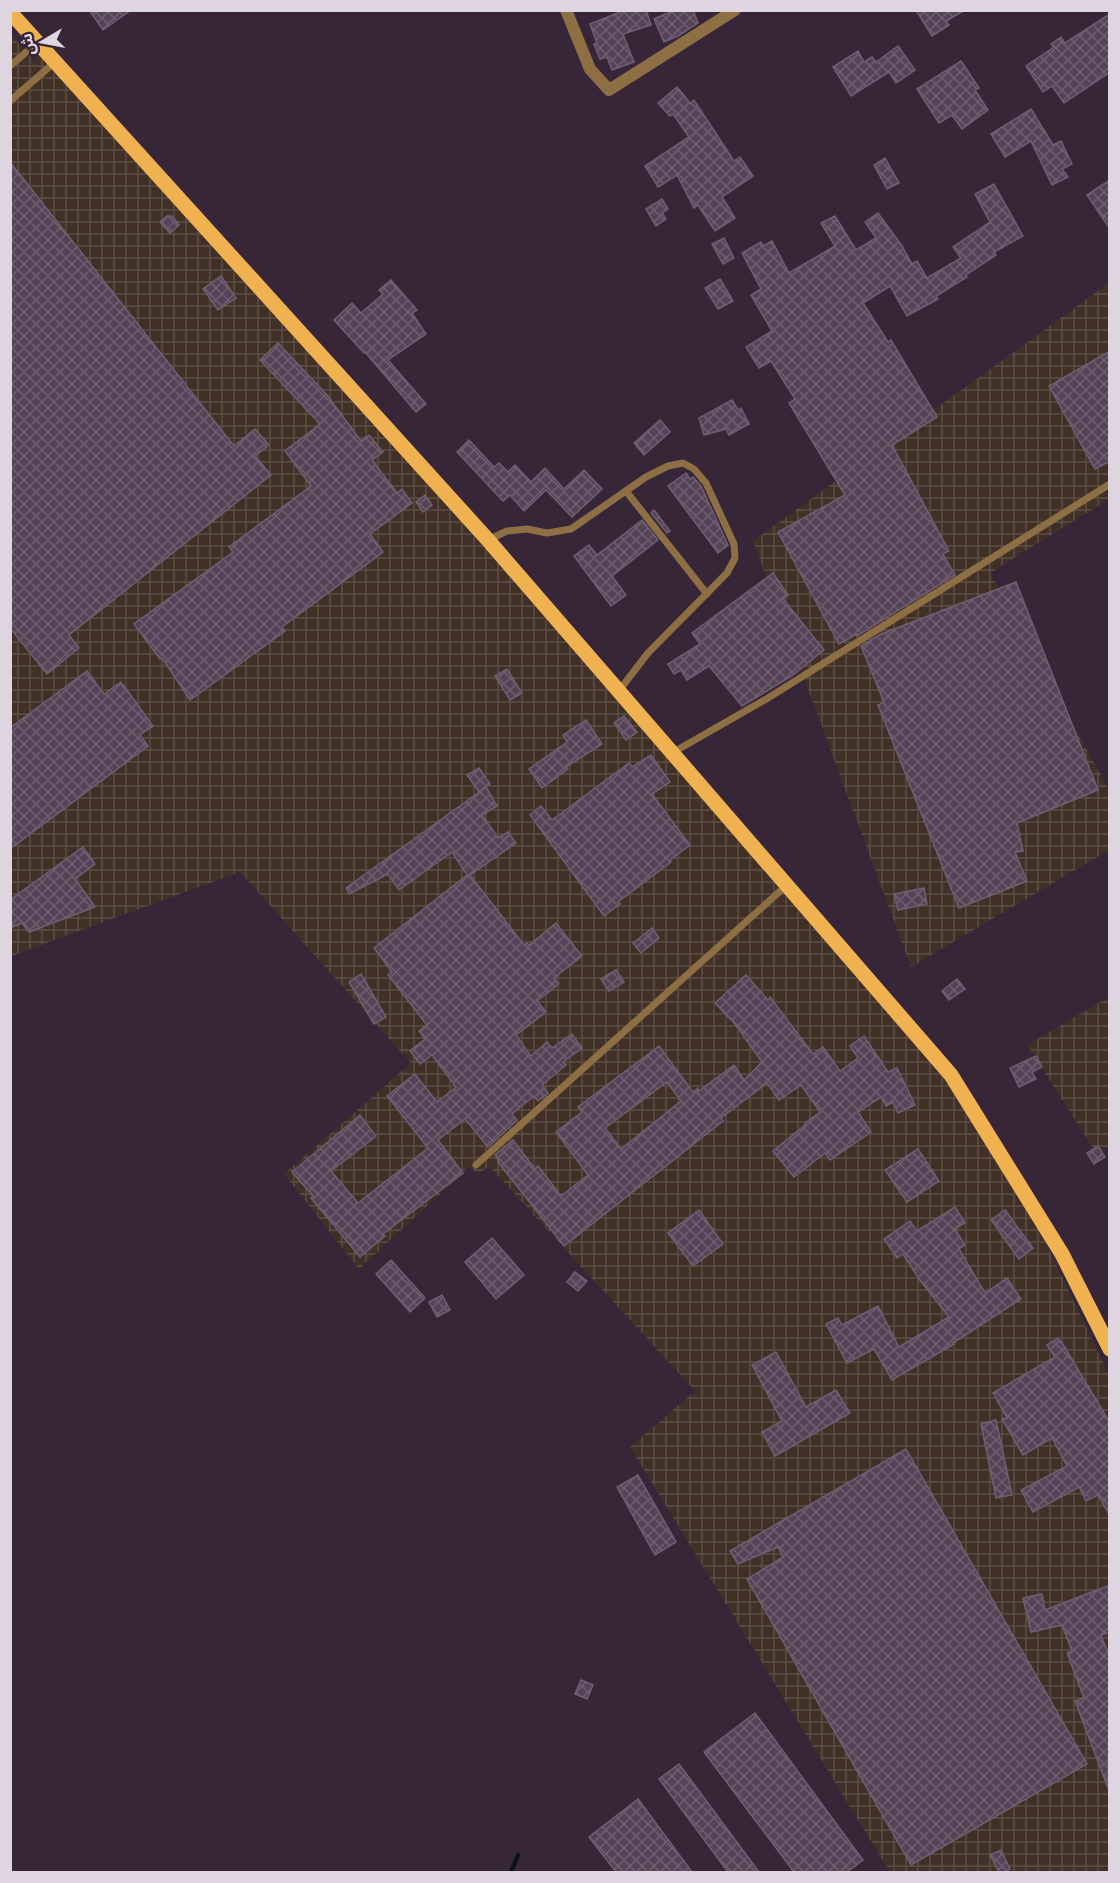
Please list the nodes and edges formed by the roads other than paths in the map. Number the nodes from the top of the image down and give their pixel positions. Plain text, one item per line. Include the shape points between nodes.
1 (566, 10) edge
2 (735, 10) edge
3 (10, 12) edge
4 (38, 42) junction
5 (55, 62) junction
6 (10, 66) edge
7 (10, 101) edge
8 (1110, 484) edge
9 (626, 491) junction
10 (488, 540) junction
11 (707, 594) junction
12 (618, 692) junction
13 (671, 753) junction
14 (788, 884) junction
15 (476, 1165) dead end
16 (1110, 1348) edge

1 - 2 street via 590,69 609,90
3 - 4 main road
4 - 5 main road
4 - 6 lane
5 - 7 lane
5 - 10 main road
8 - 13 lane via 768,698
9 - 10 lane via 571,529 547,533 507,531
9 - 11 lane
9 - 11 lane via 661,469 682,463 694,469 706,483 734,544 735,558
10 - 12 main road
11 - 12 lane via 648,653
12 - 13 main road
13 - 14 main road
14 - 15 lane
14 - 16 main road via 951,1075 1062,1254

